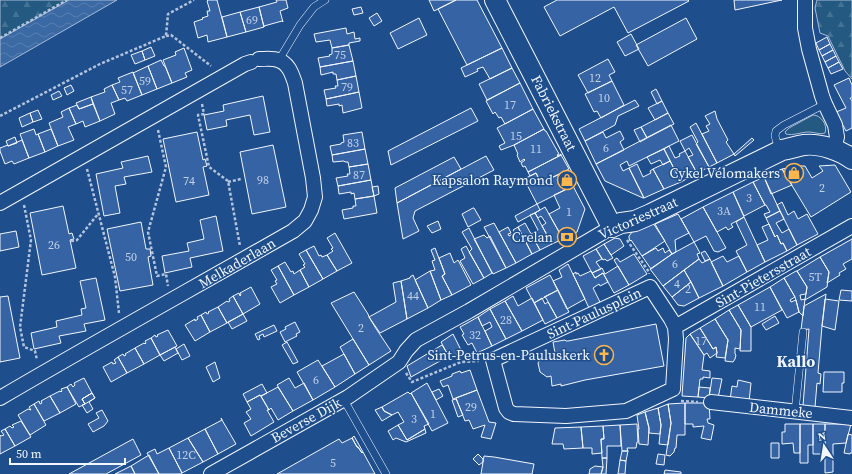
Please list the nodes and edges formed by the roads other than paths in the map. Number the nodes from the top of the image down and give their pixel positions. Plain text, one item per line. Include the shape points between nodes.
1 (325, 0) edge
2 (495, 0) edge
3 (805, 0) edge
4 (279, 60) junction
5 (825, 104) junction
6 (834, 149) junction
7 (780, 152) junction
8 (852, 159) edge
9 (0, 203) edge
10 (616, 225) junction
11 (852, 226) edge
12 (675, 327) junction
13 (802, 332) dead end
14 (399, 362) joint
15 (0, 398) edge
16 (344, 400) junction
17 (711, 402) road end
18 (795, 412) junction
19 (852, 418) edge
20 (211, 474) edge
21 (386, 474) edge

1 - 4 lane via 314,7 300,25
2 - 10 main road, Fabriekstraat
3 - 5 street via 805,28 809,49
4 - 9 street via 255,60
4 - 15 street, Melkaderlaan via 292,72 313,178 315,197 305,221 293,231
5 - 6 street via 835,125 837,137
5 - 7 lane via 776,131
6 - 7 main road, Victoriestraat via 804,145
6 - 8 main road, Victoriestraat
7 - 10 main road, Victoriestraat via 651,214
10 - 14 street, Victoriestraat via 416,340
11 - 12 street, Sint-Pietersstraat
12 - 12 street, Sint-Paulusplein via 673,390 626,411 566,416 514,414 506,408 493,360 650,287
13 - 18 lane
14 - 16 street, Beverse Dijk
16 - 20 street, Beverse Dijk
16 - 21 lane
17 - 18 street, Dammeke
18 - 19 street, Dammeke

